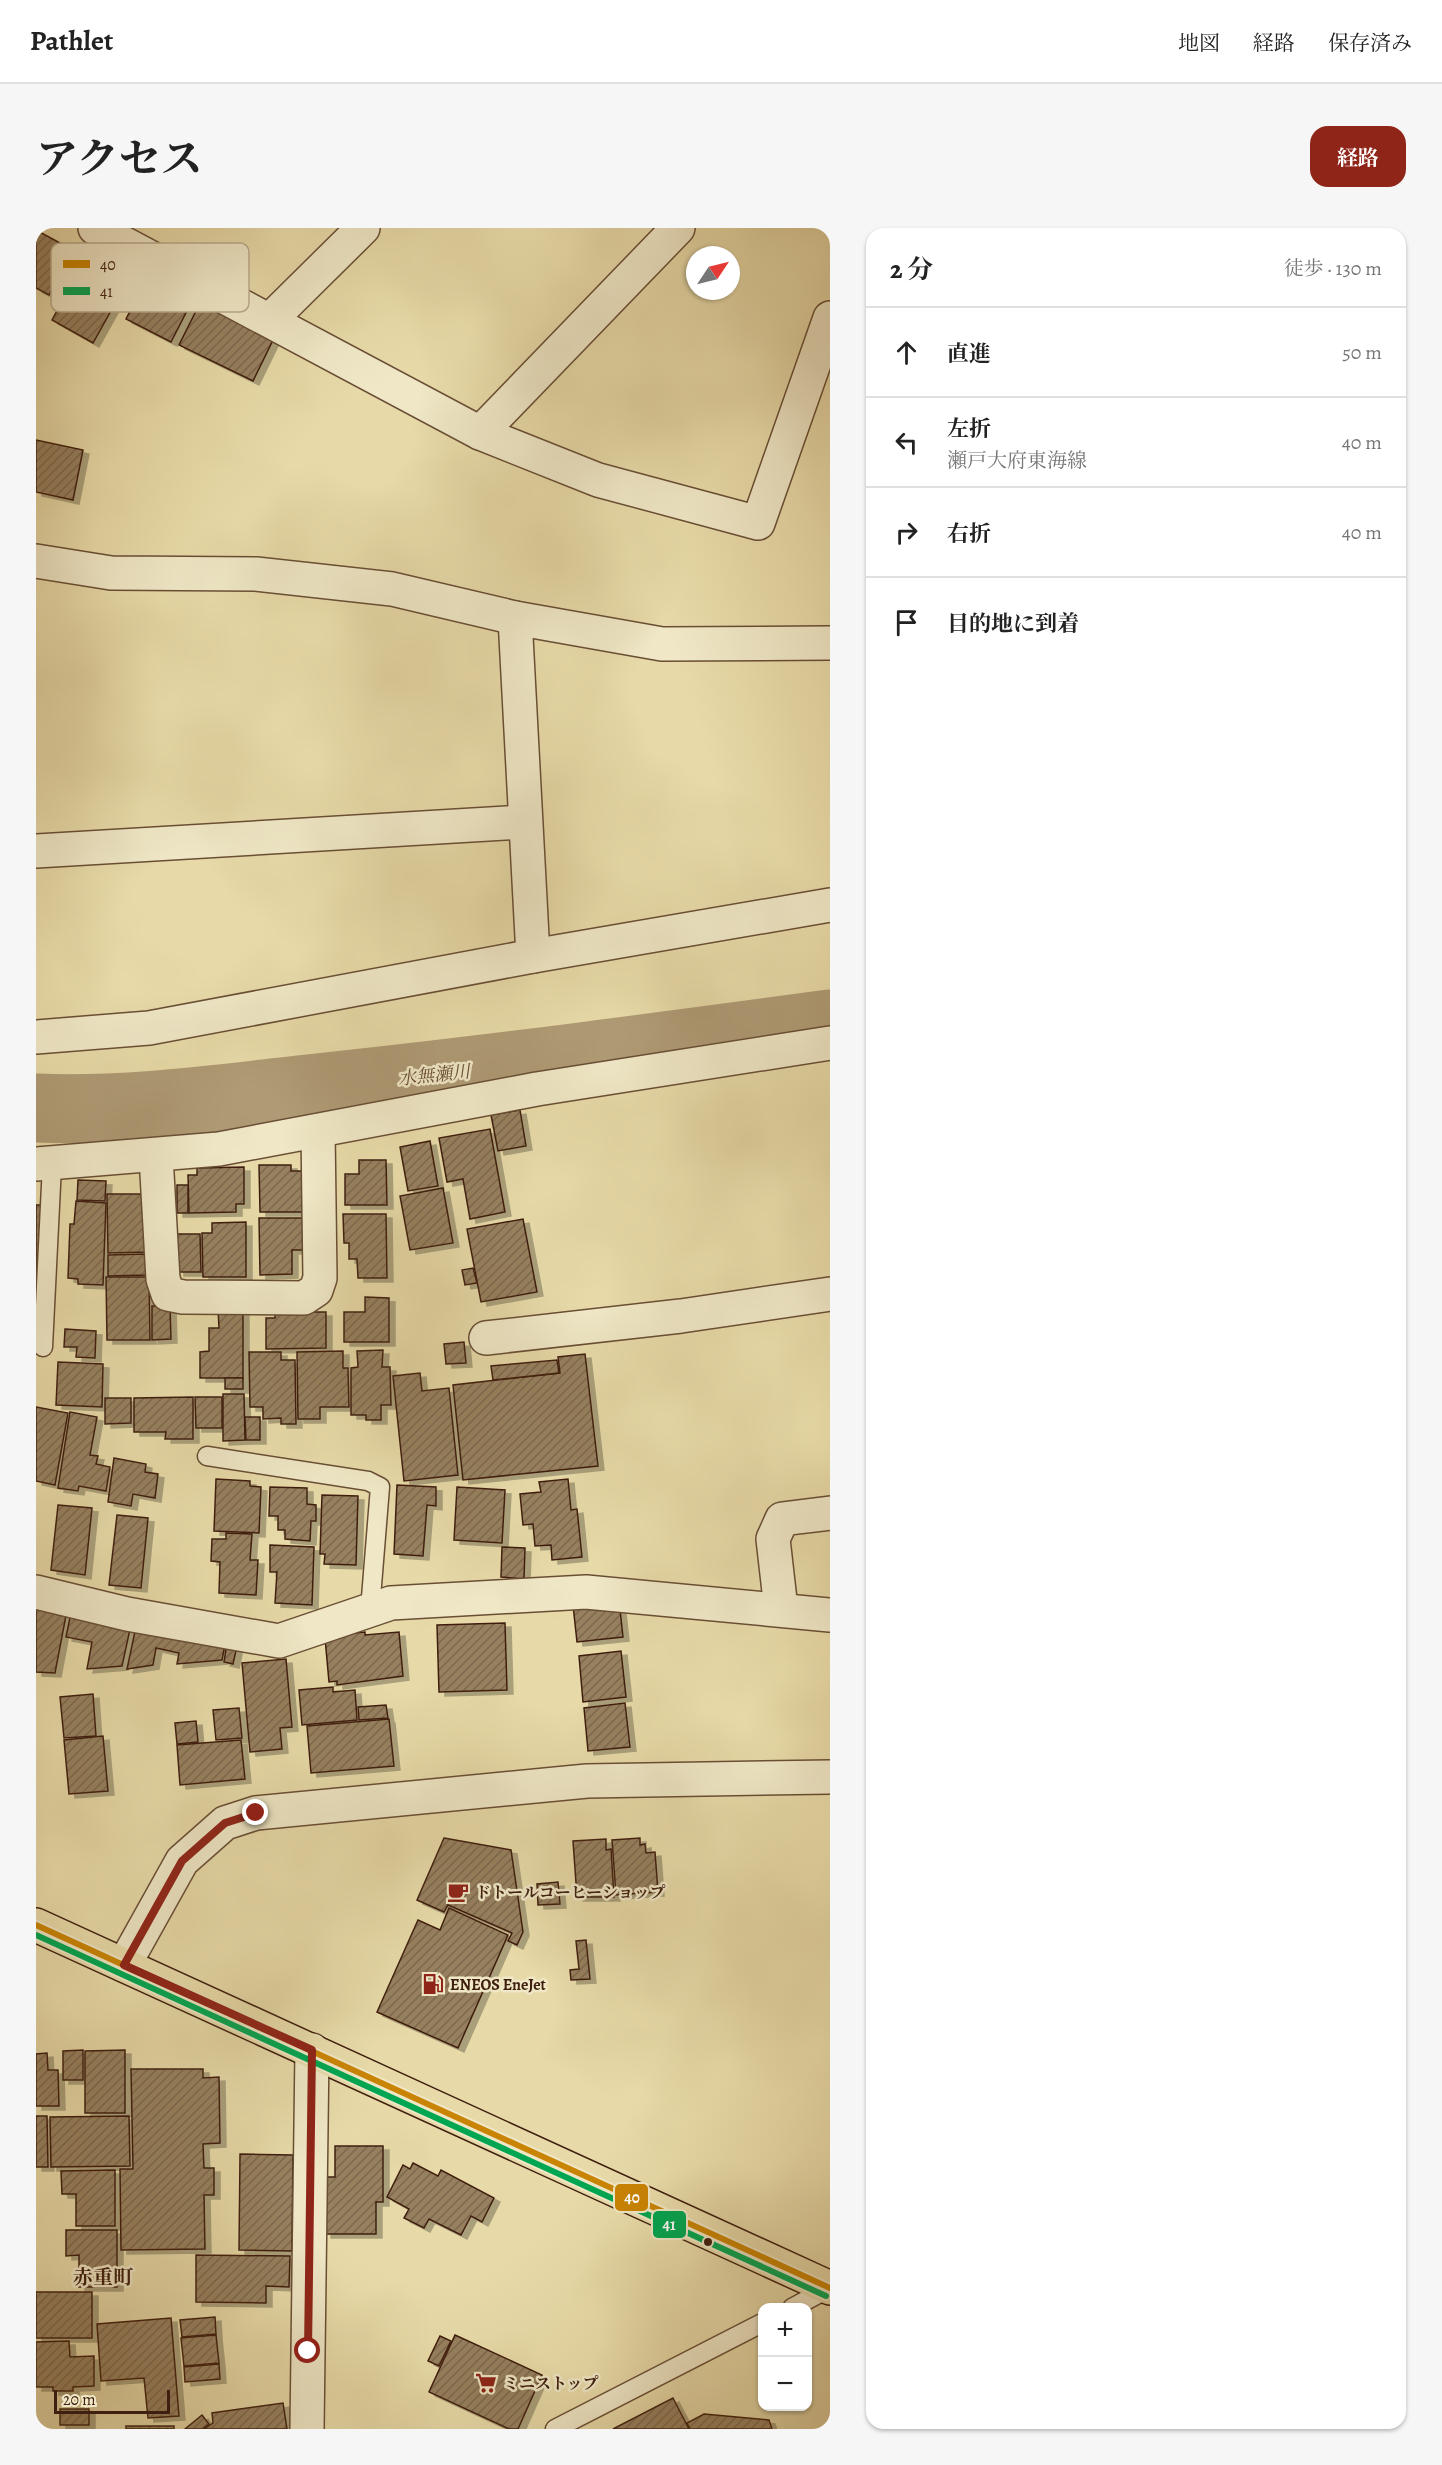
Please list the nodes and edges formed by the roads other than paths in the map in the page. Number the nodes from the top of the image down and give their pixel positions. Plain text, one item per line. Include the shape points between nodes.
1 (95, 228) edge
2 (363, 228) edge
3 (678, 228) edge
4 (124, 243) edge
5 (249, 309) edge
6 (830, 318) edge
7 (270, 320) junction
8 (480, 433) junction
9 (36, 561) edge
10 (514, 618) junction
11 (830, 643) edge
12 (524, 822) junction
13 (36, 851) edge
14 (830, 905) edge
15 (532, 956) junction
16 (36, 1037) edge
17 (830, 1043) edge
18 (318, 1131) junction
19 (156, 1156) junction
20 (44, 1165) edge
21 (830, 1294) edge
22 (486, 1338) dead end
23 (43, 1347) dead end
24 (207, 1456) dead end
25 (830, 1513) edge
26 (36, 1592) edge
27 (781, 1609) junction
28 (370, 1610) junction
29 (830, 1615) edge
30 (830, 1777) edge
31 (36, 1925) edge
32 (124, 1965) junction
33 (312, 2050) junction
34 (830, 2288) edge
35 (800, 2303) edge
36 (758, 2325) edge
37 (307, 2429) edge
38 (555, 2429) edge

1 - 4 street
2 - 7 street
3 - 8 street
5 - 7 street
6 - 8 street via 758,523 598,480
7 - 8 street
9 - 10 street via 111,573 256,574 392,589
10 - 11 street via 662,644
10 - 12 street
12 - 13 street
12 - 15 street
14 - 15 street
15 - 16 street via 149,1028
17 - 18 street via 537,1089
18 - 19 street
18 - 19 street via 320,1278 316,1290 304,1298 168,1294 163,1279
19 - 20 street
20 - 23 lane
21 - 22 street
24 - 28 lane via 368,1481 380,1487
25 - 27 street via 782,1519 776,1530 773,1539
26 - 28 street via 127,1614 279,1641
27 - 28 street via 586,1592 391,1603
27 - 29 street
30 - 32 street via 587,1780 256,1813 225,1823 182,1861
31 - 32 main road
32 - 33 main road
33 - 34 main road
33 - 37 street
34 - 35 lane
36 - 38 lane

